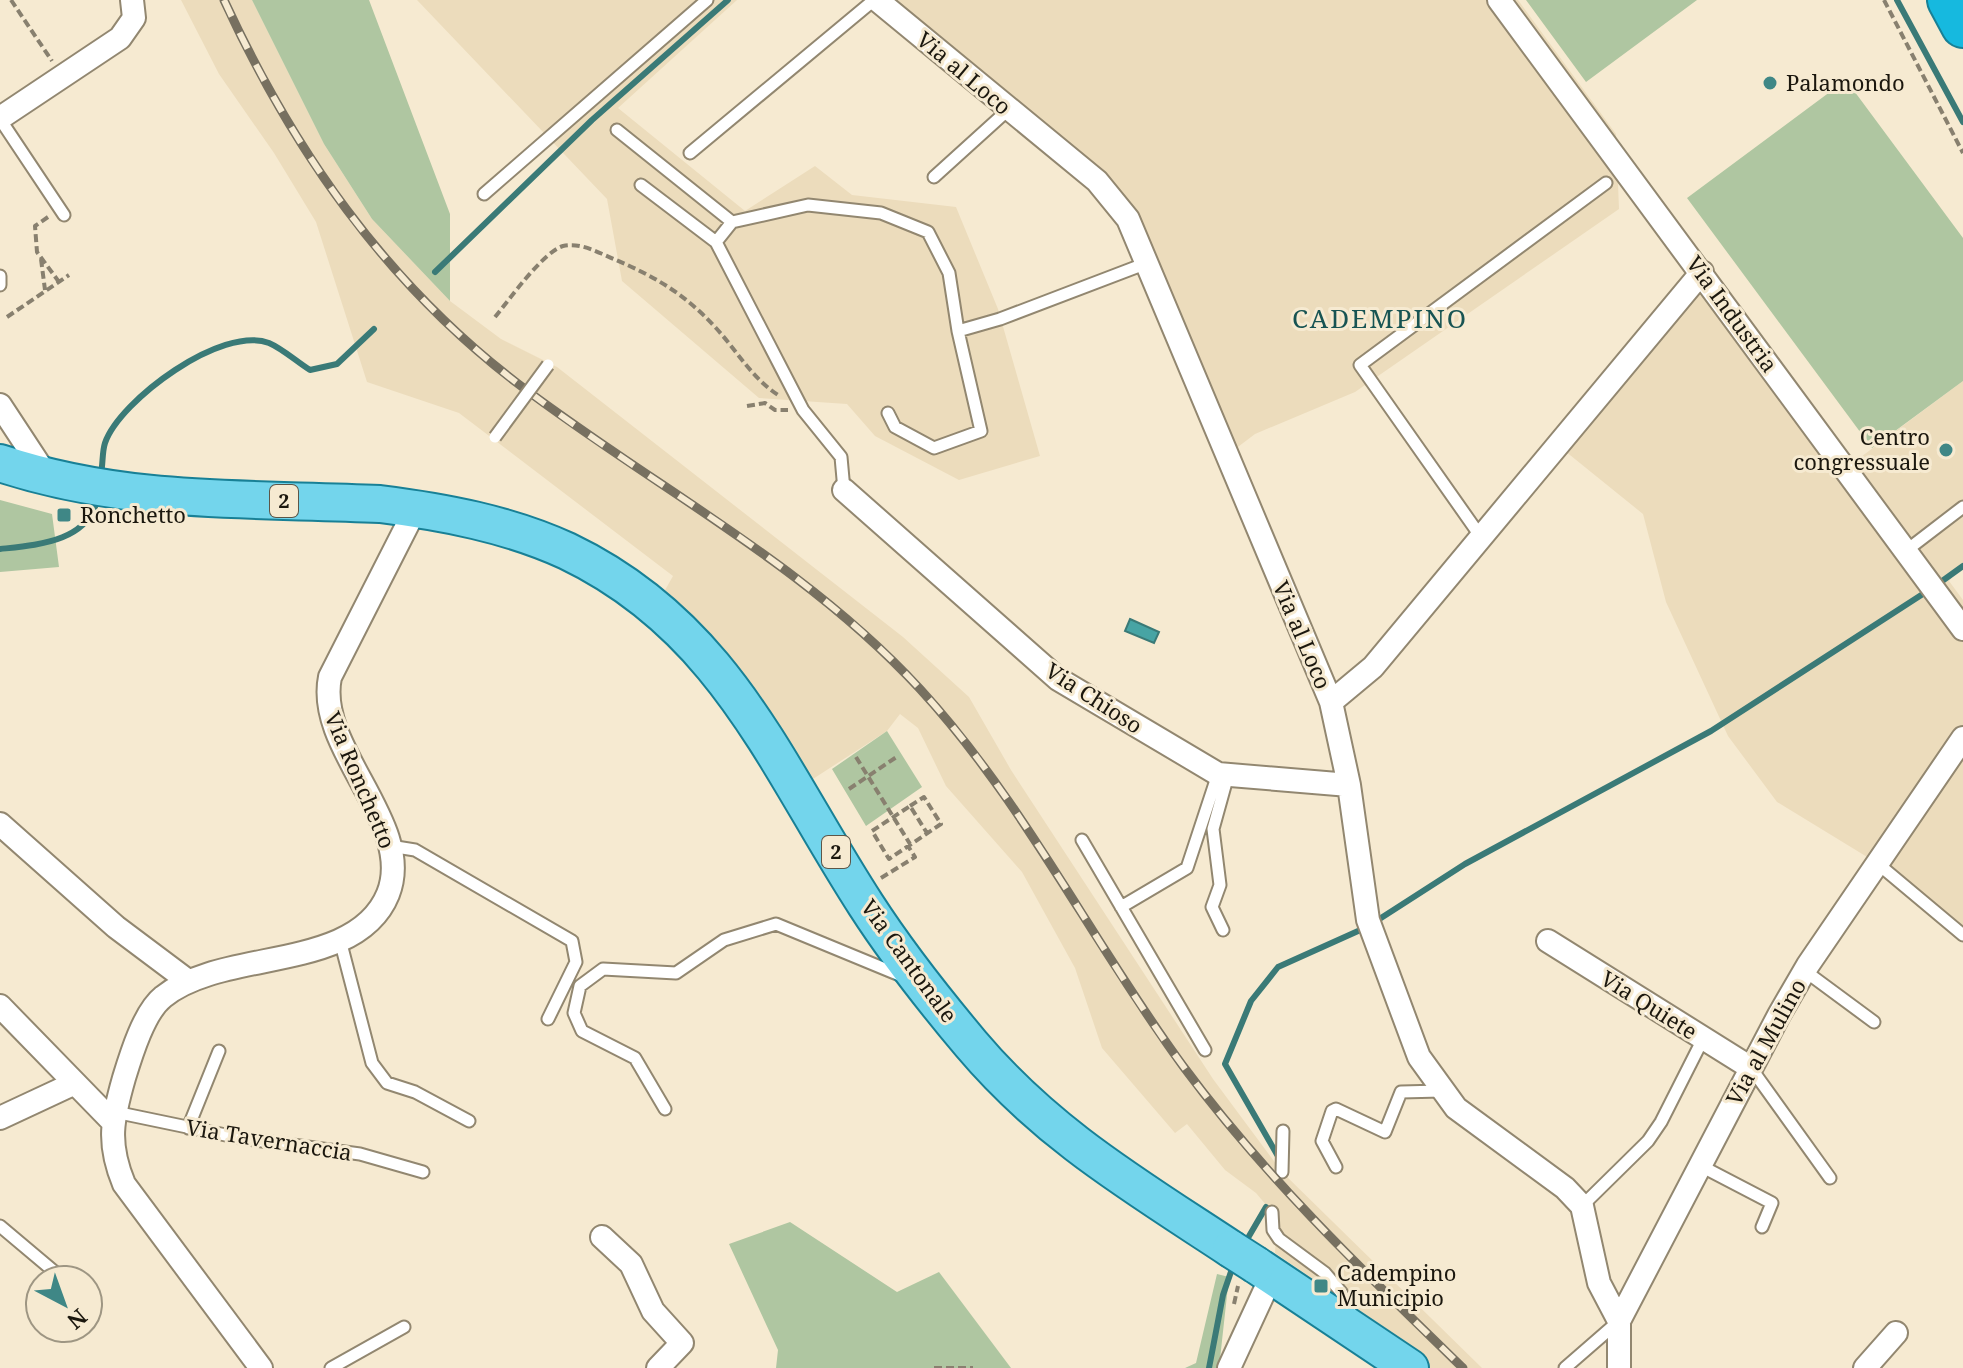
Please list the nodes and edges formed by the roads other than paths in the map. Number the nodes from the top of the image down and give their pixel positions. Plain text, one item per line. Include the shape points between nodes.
1 (132, 0) edge
2 (707, 0) edge
3 (876, 0) edge
4 (1499, 0) edge
5 (1949, 0) edge
6 (1958, 0) edge
7 (1963, 13) edge
8 (1963, 26) edge
9 (1008, 110) junction
10 (0, 119) edge
11 (617, 130) dead end
12 (690, 153) dead end
13 (934, 177) dead end
14 (1606, 183) dead end
15 (641, 185) dead end
16 (484, 194) dead end
17 (62, 212) road end
18 (732, 222) junction
19 (716, 242) junction
20 (1147, 263) junction
21 (1702, 272) junction
22 (0, 276) edge
23 (0, 285) edge
24 (958, 331) junction
25 (548, 365) dead end
26 (0, 405) edge
27 (888, 413) dead end
28 (495, 437) dead end
29 (0, 463) edge
30 (48, 478) junction
31 (844, 490) joint
32 (1963, 507) edge
33 (416, 508) junction
34 (1481, 537) junction
35 (1907, 550) junction
36 (1963, 629) edge
37 (1331, 702) junction
38 (1963, 738) edge
39 (1223, 774) junction
40 (1349, 785) junction
41 (0, 824) edge
42 (1082, 840) dead end
43 (390, 846) junction
44 (1877, 863) junction
45 (1121, 907) junction
46 (1223, 930) dead end
47 (1963, 935) edge
48 (340, 940) junction
49 (1548, 941) dead end
50 (1805, 971) junction
51 (188, 981) junction
52 (925, 986) junction
53 (0, 1006) edge
54 (548, 1019) dead end
55 (1874, 1022) dead end
56 (1703, 1039) junction
57 (1205, 1050) dead end
58 (219, 1051) dead end
59 (1751, 1068) junction
60 (75, 1083) junction
61 (1441, 1091) junction
62 (665, 1109) dead end
63 (114, 1117) junction
64 (0, 1118) edge
65 (469, 1121) dead end
66 (188, 1128) junction
67 (1283, 1131) dead end
68 (1699, 1165) junction
69 (1336, 1167) dead end
70 (423, 1172) dead end
71 (1282, 1172) dead end
72 (1830, 1178) dead end
73 (1582, 1206) junction
74 (1272, 1212) dead end
75 (0, 1226) edge
76 (1762, 1227) dead end
77 (602, 1237) dead end
78 (1253, 1263) junction
79 (45, 1264) edge
80 (1619, 1321) junction
81 (404, 1327) dead end
82 (1357, 1330) junction
83 (1896, 1333) dead end
84 (261, 1368) edge
85 (331, 1368) edge
86 (658, 1368) edge
87 (1229, 1368) edge
88 (1410, 1368) edge
89 (1565, 1368) edge
90 (1619, 1368) edge
91 (1865, 1368) edge

1 - 10 street via 134,18 126,32
2 - 16 lane
3 - 9 street, Via al Loco
3 - 12 lane
4 - 21 street, Via Industria
5 - 8 highway
6 - 7 highway
9 - 13 lane
9 - 20 street, Via al Loco via 1097,181 1128,219
10 - 17 lane
11 - 18 lane
14 - 34 lane via 1360,365
15 - 19 lane
18 - 19 lane
18 - 24 lane via 808,205 881,213 928,232 949,273
19 - 31 lane via 803,410 841,457
20 - 24 lane
20 - 37 street, Via al Loco
21 - 34 street
21 - 35 street, Via Industria
22 - 23 lane
24 - 27 lane via 981,431 934,448 895,427
25 - 28 lane, bridge
26 - 30 street
29 - 30 main road, 2
30 - 33 main road, 2 via 151,496
31 - 39 street, Via Chioso via 1058,679
32 - 35 lane
33 - 43 street, Via Ronchetto via 327,690 331,714
33 - 52 main road, Via Cantonale / 2 via 539,539 597,567 655,608 707,659 750,714 866,905
34 - 37 street via 1373,667
35 - 36 street, Via Industria
37 - 40 street, Via al Loco
38 - 44 street, Via al Mulino
39 - 40 street, Via Chioso
39 - 45 lane via 1187,868
39 - 46 lane via 1213,829 1220,885 1212,907
40 - 61 street, Via al Loco via 1370,926 1419,1057
41 - 51 street via 116,927
42 - 45 lane
43 - 48 street, Via Ronchetto via 392,881 387,897 366,925
43 - 54 lane via 415,850 572,941 576,962
44 - 47 lane
44 - 50 street, Via al Mulino
45 - 57 lane
48 - 51 street, Via Ronchetto
48 - 65 lane via 372,1063 387,1083
49 - 56 street, Via Quiete
50 - 55 lane
50 - 59 street, Via al Mulino
51 - 63 street, Via Ronchetto via 161,998 133,1046
52 - 62 lane via 776,924 724,940 676,973 603,969 580,986 574,1013 582,1031 635,1058
52 - 78 main road, Via Cantonale / 2 via 991,1066 1061,1135
53 - 60 street
56 - 59 street, Via Quiete
56 - 73 lane via 1648,1141
58 - 66 lane
59 - 68 street, Via al Mulino
59 - 72 lane
60 - 63 street
60 - 64 street
61 - 69 lane via 1401,1092 1385,1132 1332,1111 1322,1141
61 - 73 street, Via al Loco
63 - 66 lane, Via Tavernaccia
63 - 84 street, Via Ronchetto via 113,1157 124,1184
66 - 70 lane, Via Tavernaccia via 360,1154
67 - 71 lane
68 - 76 lane via 1772,1203
68 - 80 street, Via al Mulino
73 - 80 street via 1599,1283
74 - 82 lane via 1273,1230 1325,1273 1349,1306
75 - 79 lane
77 - 86 street via 631,1264 653,1311 682,1343
78 - 82 main road, Via Cantonale / 2
78 - 87 street
80 - 89 lane
80 - 90 street, Via al Mulino
81 - 85 lane
82 - 88 main road, Via Cantonale / 2
83 - 91 street

